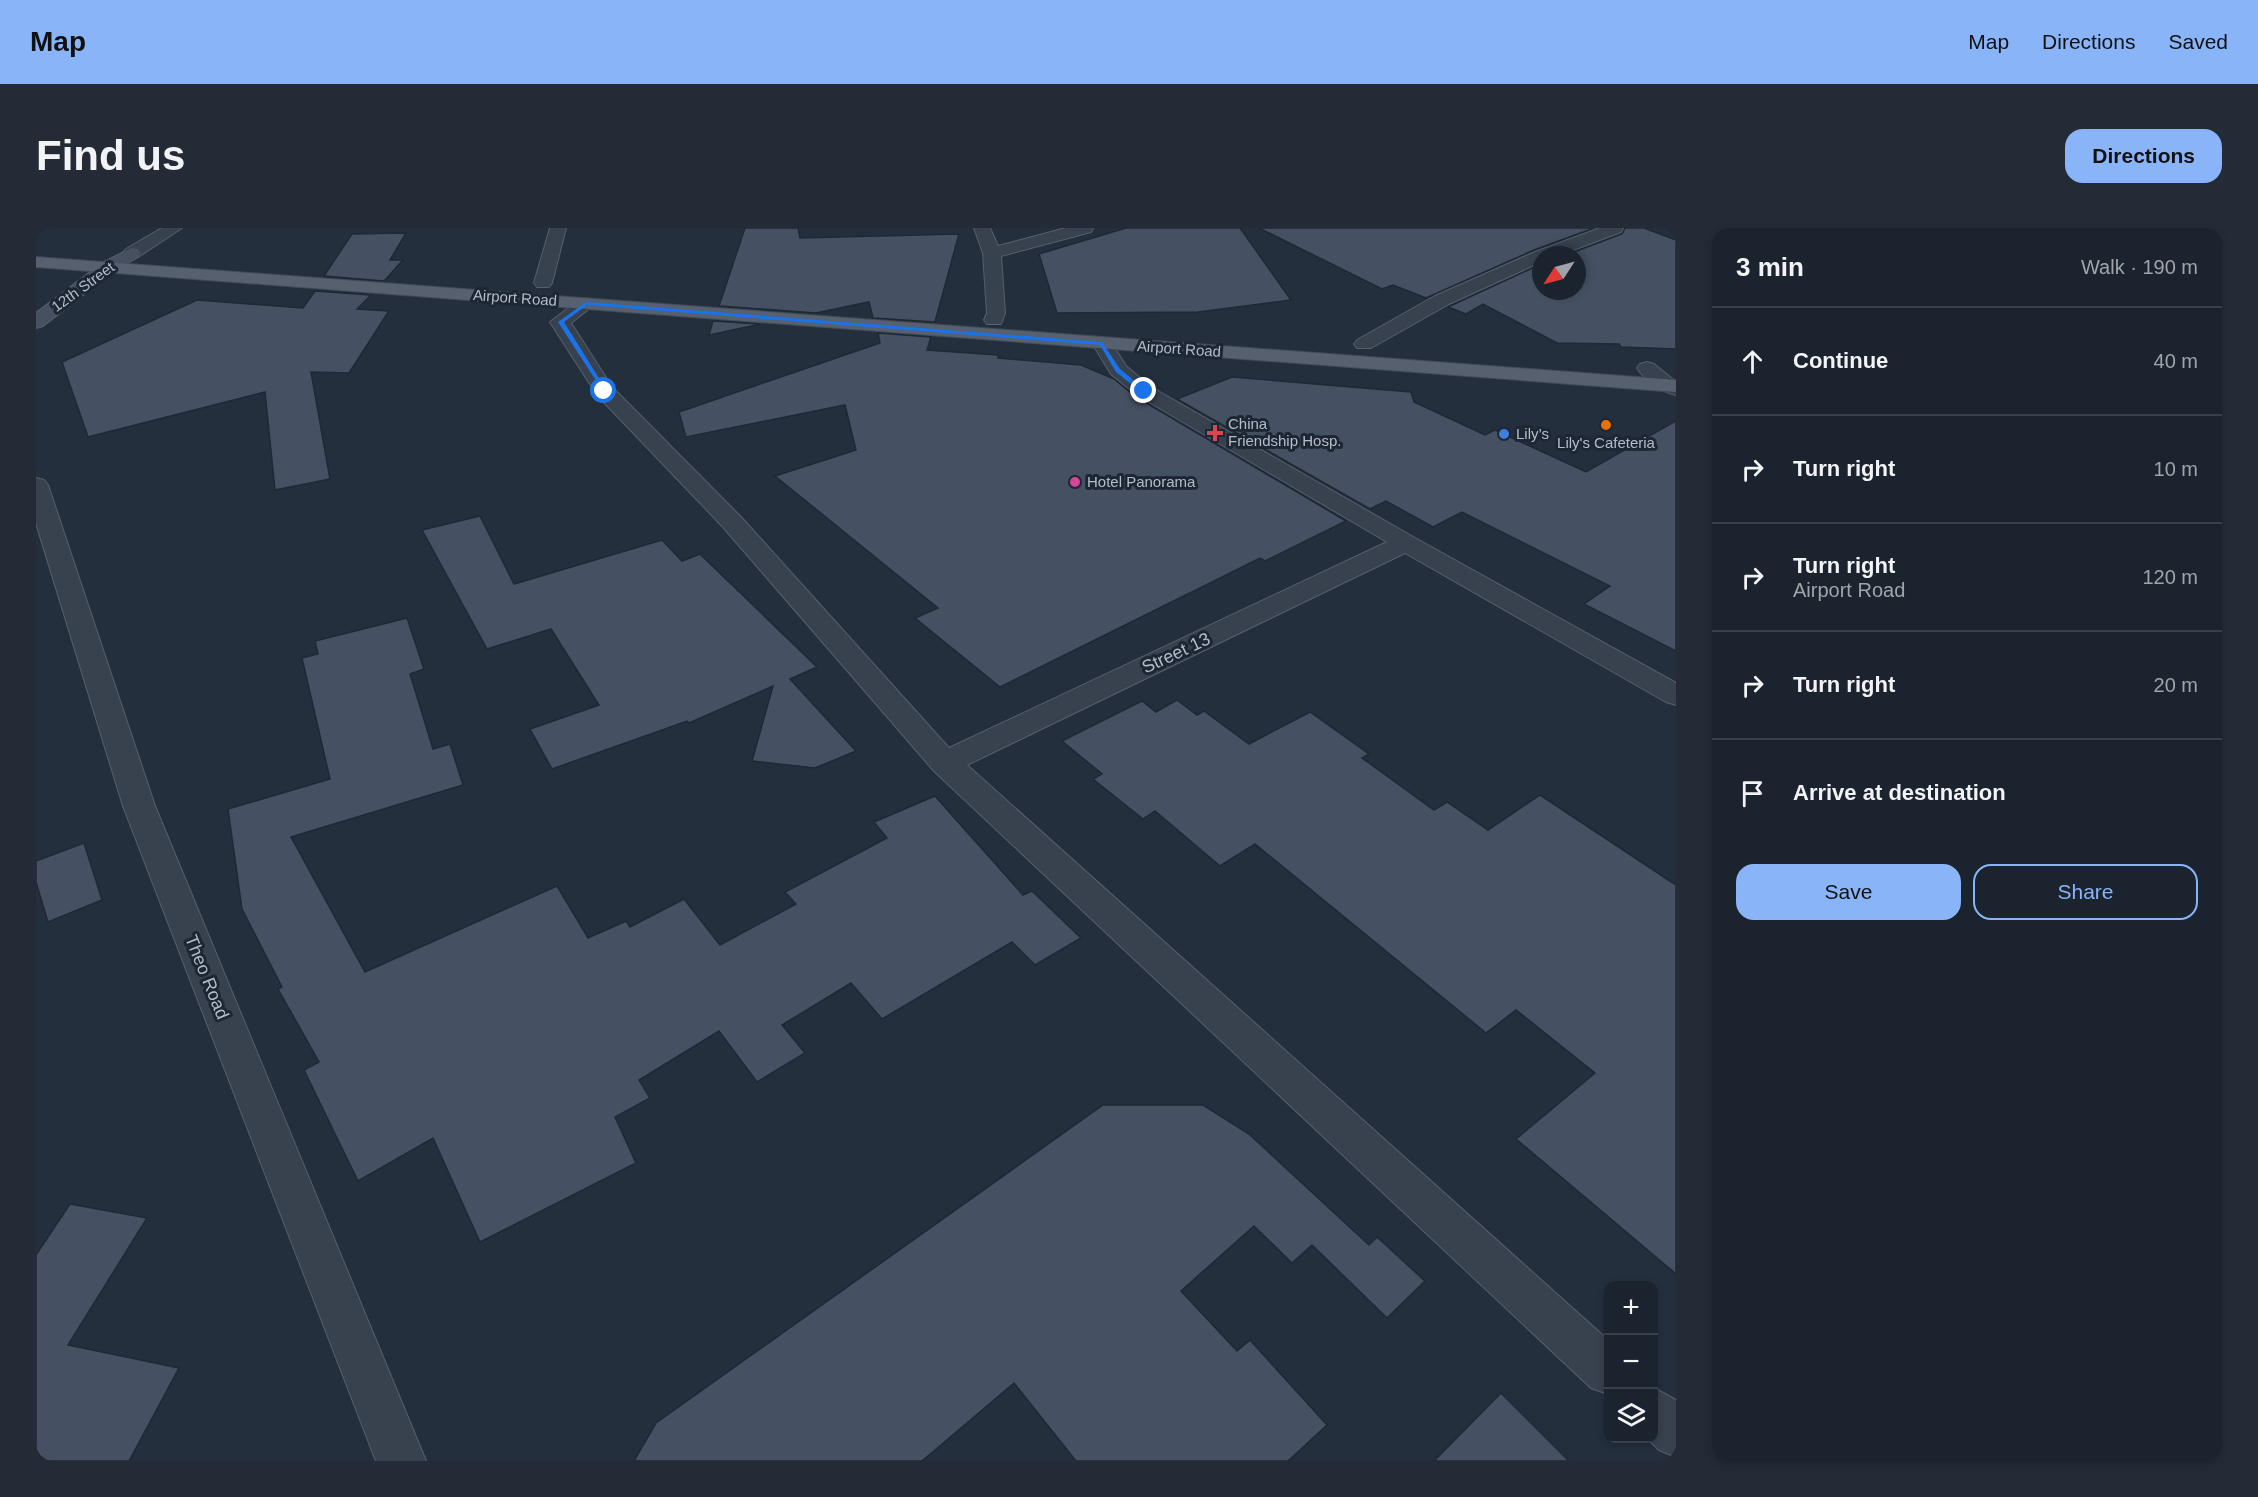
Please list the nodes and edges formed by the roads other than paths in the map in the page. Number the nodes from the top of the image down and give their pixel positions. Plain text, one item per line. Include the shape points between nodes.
1 (174, 228) edge
2 (558, 228) edge
3 (982, 228) edge
4 (1085, 228) edge
5 (1615, 228) edge
6 (1568, 246) edge
7 (36, 247) edge
8 (992, 253) junction
9 (132, 254) junction
10 (1532, 260) edge
11 (36, 262) edge
12 (108, 267) junction
13 (543, 284) junction
14 (586, 304) junction
15 (994, 320) junction
16 (36, 322) edge
17 (1102, 343) junction
18 (1364, 344) junction
19 (1647, 368) joint
20 (1673, 383) edge
21 (36, 484) edge
22 (1406, 543) junction
23 (1676, 695) edge
24 (945, 763) junction
25 (1604, 1367) edge
26 (1658, 1417) edge
27 (1676, 1433) edge
28 (401, 1461) edge

1 - 9 street
2 - 13 street
3 - 8 street
4 - 8 street
5 - 6 street
7 - 9 main road, Airport Road
8 - 15 street
9 - 12 street, 12th Street
9 - 13 main road, Airport Road
10 - 18 street via 1442,300
11 - 12 main road, Airport Road
12 - 14 main road, Airport Road
12 - 16 street, 12th Street
13 - 15 main road, Airport Road
14 - 17 main road, Airport Road
14 - 24 street via 560,322 604,391 732,522
15 - 18 main road, Airport Road
17 - 20 main road, Airport Road
17 - 22 street via 1118,370 1144,391
18 - 19 main road, Airport Road
19 - 20 street
21 - 28 street, Theo Road via 139,806
22 - 23 street
22 - 24 street, Street 13
24 - 25 street
26 - 27 street

